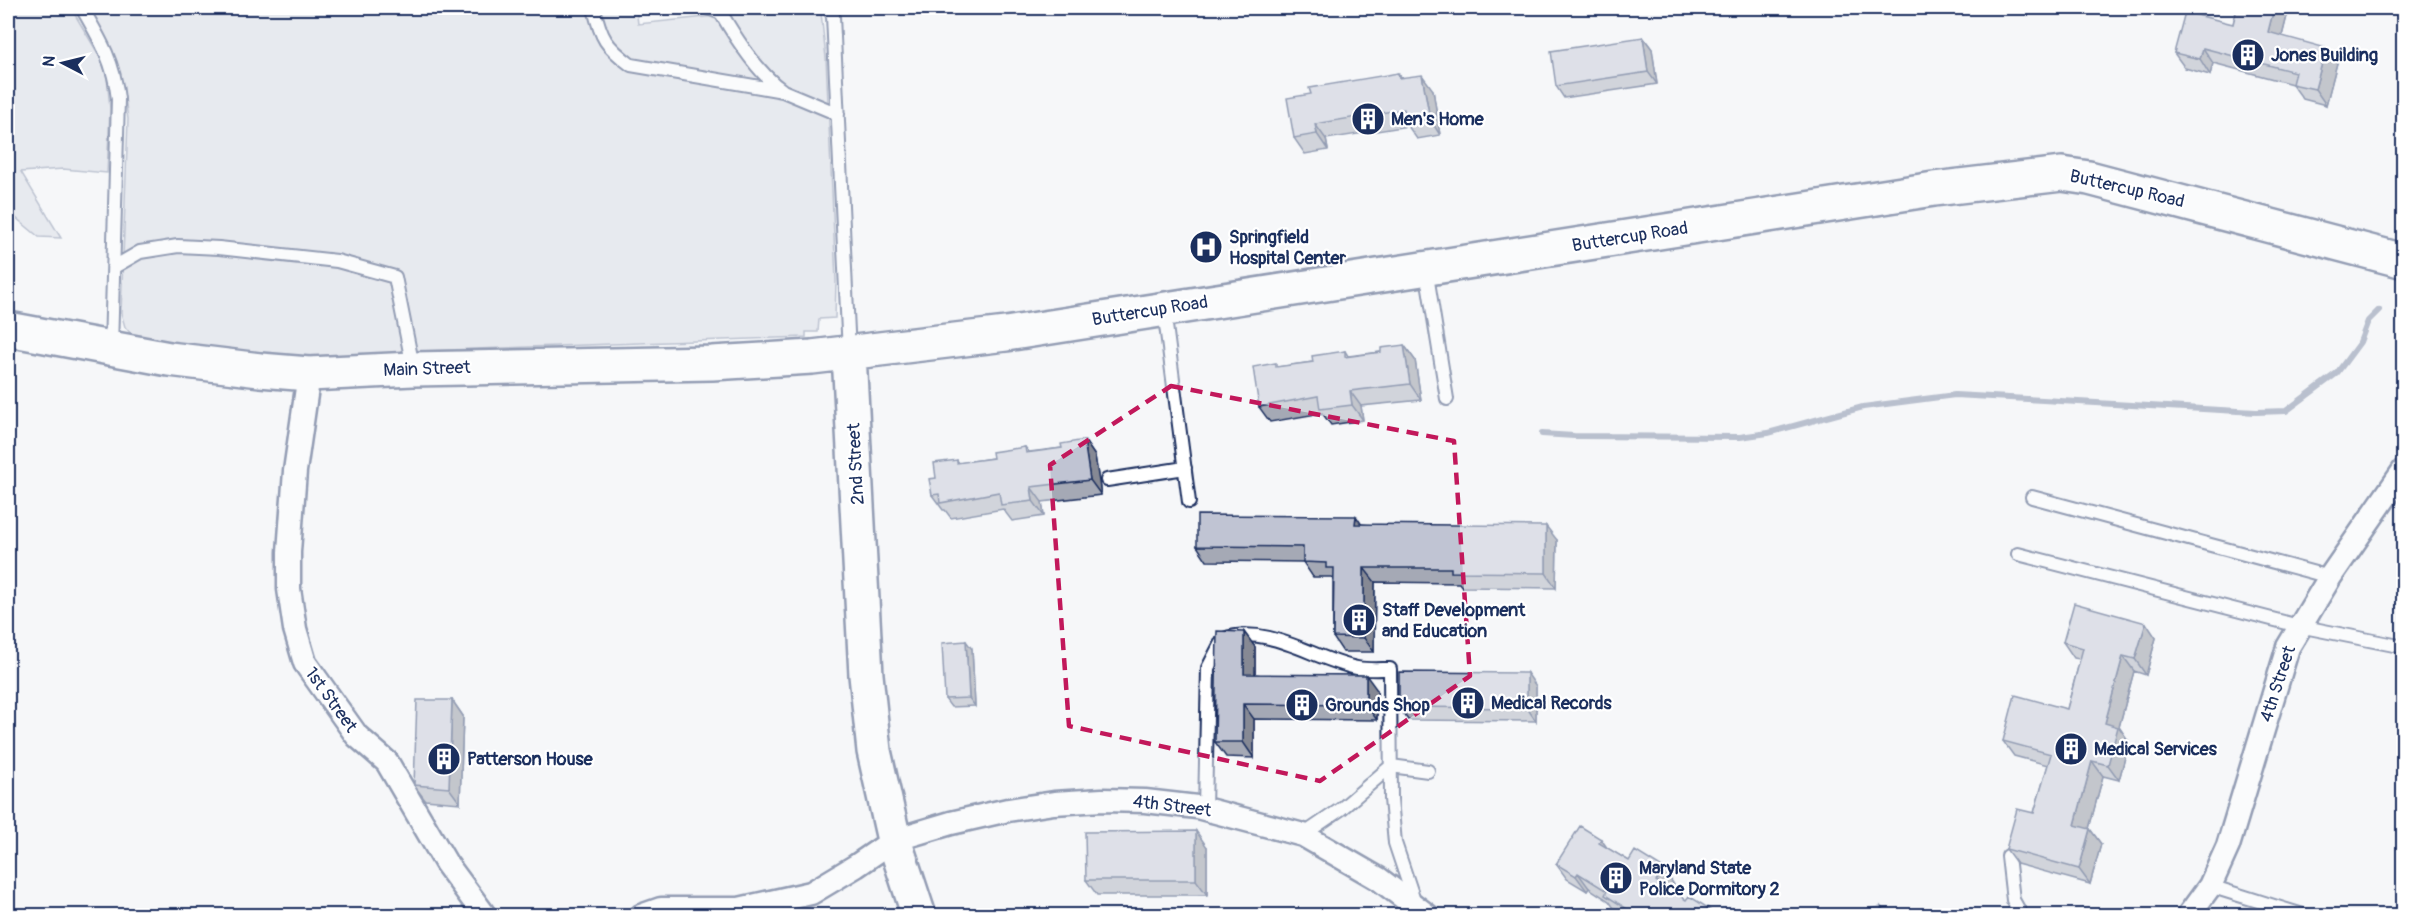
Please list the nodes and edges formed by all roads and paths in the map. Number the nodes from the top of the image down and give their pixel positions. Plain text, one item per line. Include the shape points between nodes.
1 (82, 8) edge
2 (594, 8) edge
3 (708, 8) edge
4 (830, 8) edge
5 (783, 91) junction
6 (838, 114) junction
7 (2403, 261) edge
8 (114, 267) junction
9 (1426, 268) junction
10 (1164, 309) junction
11 (8, 329) edge
12 (111, 349) junction
13 (849, 354) junction
14 (413, 369) junction
15 (309, 374) junction
16 (1447, 399) dead end
17 (1185, 468) junction
18 (2403, 470) edge
19 (1107, 480) dead end
20 (2032, 497) dead end
21 (1189, 502) dead end
22 (2018, 554) dead end
23 (2331, 577) junction
24 (2299, 626) junction
25 (2403, 647) edge
26 (1391, 766) junction
27 (1428, 771) dead end
28 (1205, 809) junction
29 (1303, 835) junction
30 (894, 840) junction
31 (2008, 856) edge
32 (2210, 886) junction
33 (2269, 910) edge
34 (1422, 911) edge
35 (485, 915) edge
36 (641, 915) edge
37 (919, 915) edge
38 (2022, 915) edge
39 (2188, 915) edge
40 (2306, 915) edge

1 - 8 lane via 106,49 116,76
2 - 5 lane via 598,27 611,50 632,65
3 - 5 lane via 721,13 772,83
4 - 6 lane, 2nd Street
5 - 6 lane
6 - 13 lane, 2nd Street
7 - 9 street, Buttercup Road via 2101,180 2062,174 1934,189
8 - 12 lane
8 - 14 lane via 140,252 178,246 337,261 394,277
9 - 10 street, Buttercup Road
9 - 16 lane
10 - 13 street, Buttercup Road
10 - 17 lane
11 - 12 street, Main Street
12 - 15 street, Main Street
13 - 14 street, Main Street via 712,363
13 - 30 street, 2nd Street via 866,675 874,751
14 - 15 street, Main Street
15 - 35 street, 1st Street via 295,471 289,552 289,589 304,663 357,736 387,762 446,863
17 - 19 lane
17 - 21 lane
18 - 23 street, 4th Street
20 - 23 lane
22 - 24 lane
23 - 24 street, 4th Street
24 - 25 lane
24 - 32 street, 4th Street via 2288,647 2228,846
26 - 27 lane
26 - 28 lane via 1390,669 1358,669 1258,634 1238,634 1223,639 1208,668
26 - 29 lane
26 - 34 lane via 1395,843
28 - 29 street, 4th Street
28 - 30 street, 4th Street via 1145,801 1054,803 951,823
29 - 34 street, 4th Street via 1380,879
30 - 36 street via 811,893 739,909 661,909
30 - 37 street, 2nd Street
31 - 38 lane via 2013,900
32 - 33 lane
32 - 39 street, 4th Street
33 - 40 lane

